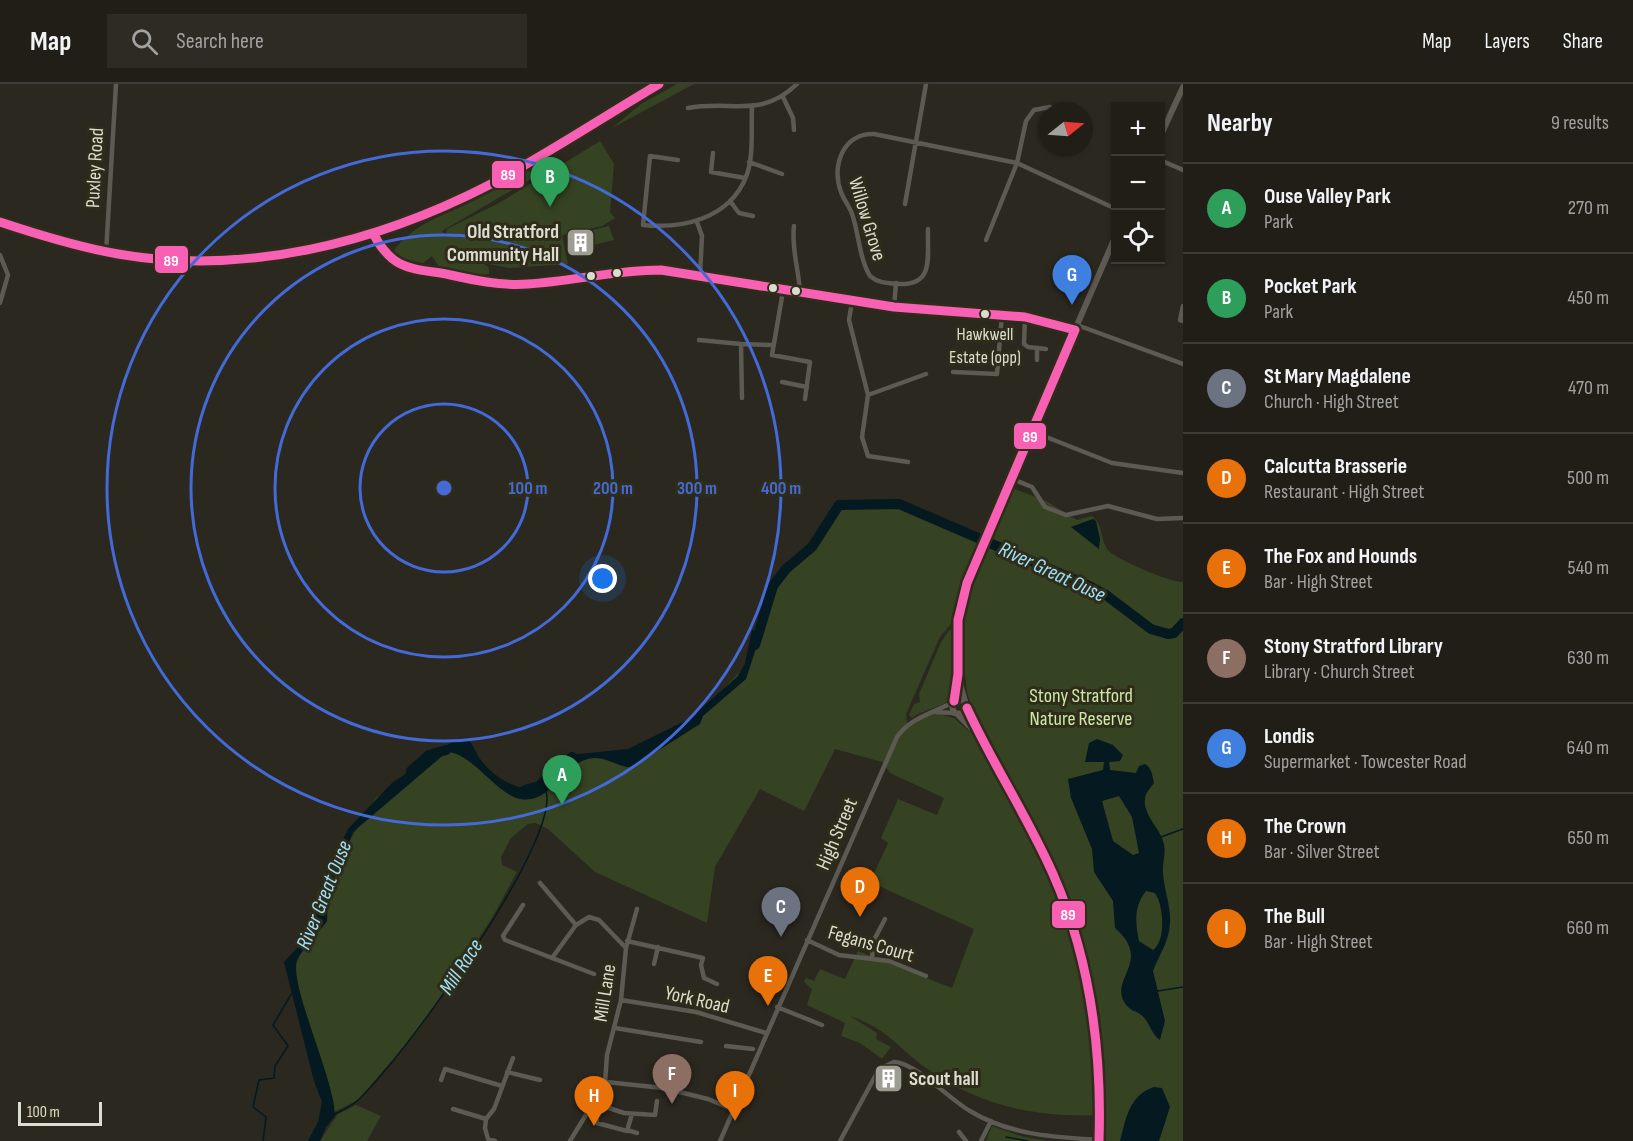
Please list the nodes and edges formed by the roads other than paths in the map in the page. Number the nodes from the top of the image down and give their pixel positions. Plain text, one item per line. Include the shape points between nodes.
1 (116, 84) edge
2 (659, 84) edge
3 (797, 84) edge
4 (926, 84) edge
5 (1183, 87) edge
6 (783, 97) junction
7 (1180, 100) edge
8 (752, 107) junction
9 (688, 108) dead end
10 (1039, 109) edge
11 (1165, 129) edge
12 (794, 130) dead end
13 (916, 142) junction
14 (713, 153) dead end
15 (678, 160) dead end
16 (749, 162) junction
17 (1165, 162) edge
18 (1017, 163) junction
19 (1183, 170) edge
20 (782, 174) dead end
21 (745, 178) junction
22 (730, 201) junction
23 (905, 204) dead end
24 (1111, 207) edge
25 (753, 216) dead end
26 (0, 222) edge
27 (697, 222) junction
28 (794, 226) dead end
29 (928, 229) dead end
30 (986, 240) dead end
31 (1111, 247) edge
32 (106, 253) junction
33 (0, 255) edge
34 (408, 269) dead end
35 (700, 276) junction
36 (897, 284) junction
37 (783, 291) junction
38 (800, 293) junction
39 (852, 301) junction
40 (0, 303) edge
41 (1183, 306) edge
42 (894, 307) junction
43 (1002, 314) junction
44 (1025, 317) junction
45 (1183, 321) edge
46 (1076, 328) junction
47 (699, 340) dead end
48 (741, 344) junction
49 (774, 345) junction
50 (1037, 348) junction
51 (1046, 348) dead end
52 (1037, 360) dead end
53 (1183, 364) edge
54 (953, 372) dead end
55 (926, 374) dead end
56 (782, 382) dead end
57 (807, 387) junction
58 (868, 395) junction
59 (742, 398) dead end
60 (805, 399) dead end
61 (1030, 430) junction
62 (908, 462) dead end
63 (1183, 473) edge
64 (1010, 478) junction
65 (1183, 518) edge
66 (958, 674) junction
67 (964, 700) junction
68 (953, 702) junction
69 (968, 708) junction
70 (934, 712) junction
71 (956, 714) junction
72 (981, 739) junction
73 (540, 883) dead end
74 (522, 905) dead end
75 (637, 909) dead end
76 (885, 919) dead end
77 (576, 925) junction
78 (807, 940) junction
79 (627, 941) junction
80 (658, 947) junction
81 (626, 948) junction
82 (872, 957) junction
83 (552, 958) junction
84 (654, 964) dead end
85 (594, 974) dead end
86 (926, 976) dead end
87 (717, 984) dead end
88 (621, 1000) junction
89 (777, 1007) junction
90 (822, 1025) dead end
91 (615, 1028) junction
92 (766, 1033) junction
93 (701, 1042) dead end
94 (726, 1046) dead end
95 (753, 1049) dead end
96 (513, 1058) dead end
97 (448, 1061) dead end
98 (445, 1069) junction
99 (507, 1072) junction
100 (441, 1080) dead end
101 (540, 1080) dead end
102 (604, 1083) junction
103 (502, 1086) junction
104 (657, 1101) dead end
105 (594, 1103) junction
106 (605, 1108) junction
107 (453, 1109) dead end
108 (732, 1109) junction
109 (632, 1113) junction
110 (486, 1119) junction
111 (991, 1121) junction
112 (627, 1130) junction
113 (959, 1131) dead end
114 (637, 1133) dead end
115 (1099, 1140) edge
116 (495, 1141) edge
117 (570, 1141) edge
118 (720, 1141) edge
119 (840, 1141) edge
120 (966, 1141) edge
121 (981, 1141) edge

1 - 32 street, Puxley Road
2 - 32 main road via 468,195 374,235 279,256 235,261 158,260
3 - 6 street
4 - 13 street
5 - 7 street
6 - 8 street
6 - 12 street
7 - 11 street
8 - 9 street via 709,104
8 - 16 street
10 - 18 street via 1030,114
13 - 18 street, Willow Grove
13 - 23 street
13 - 36 street, Willow Grove via 872,134 855,137 843,148 838,173 868,272 875,280
14 - 21 street via 711,172
15 - 27 street via 650,156 643,225 668,228
16 - 20 street
16 - 21 street
17 - 19 street
18 - 24 street, Willow Grove
18 - 30 street
21 - 22 street
22 - 25 street via 739,213
22 - 27 street
26 - 32 main road via 46,239
27 - 35 street via 702,236
28 - 38 street via 792,241
29 - 36 street, Willow Grove via 923,278 911,284
31 - 46 street
33 - 40 street via 8,275
34 - 35 street via 526,284 626,270
35 - 37 street
36 - 42 street, Willow Grove
37 - 38 street
37 - 49 street
38 - 39 street
39 - 42 street
39 - 58 street via 849,320
41 - 45 street
42 - 43 street
43 - 44 street
43 - 54 street via 997,374
44 - 46 street
44 - 50 street via 1024,344
46 - 53 street
46 - 61 street
47 - 48 street
48 - 49 street
48 - 59 street
49 - 57 street via 772,355 810,362
50 - 51 street
50 - 52 street
55 - 58 street
56 - 57 street
57 - 60 street
58 - 62 street via 862,437 868,456
61 - 63 street via 1112,463
61 - 64 street
64 - 65 street via 1032,487 1045,507 1066,515 1108,506 1157,519
64 - 66 street via 974,563 958,620
66 - 67 street
66 - 68 street
67 - 68 street
67 - 69 street
68 - 70 street
68 - 71 street
69 - 71 street via 963,714
69 - 72 street
70 - 71 street
70 - 78 street, High Street via 907,725 897,737
71 - 72 street
72 - 115 street via 1054,876 1073,932 1094,1030
73 - 77 street
74 - 83 street via 503,936 505,940
75 - 79 street, Mill Lane
76 - 82 street via 874,940
77 - 81 street via 589,917 598,920
77 - 83 street
78 - 82 street, Fegans Court via 839,955
78 - 89 street, High Street
79 - 80 street
79 - 81 street, Mill Lane
80 - 84 street
80 - 87 street via 703,958 704,978
81 - 88 street, Mill Lane
82 - 86 street, Fegans Court
83 - 85 street
88 - 91 street, Mill Lane
88 - 92 street, York Road via 696,1012
89 - 90 street
89 - 92 street, High Street
91 - 93 street
91 - 102 street, Mill Lane
92 - 108 street, High Street
94 - 95 street
96 - 99 street
97 - 98 street
98 - 100 street
98 - 103 street
99 - 101 street
99 - 103 street
102 - 105 street
102 - 108 street via 663,1088
103 - 110 street
104 - 109 street via 655,1115
105 - 106 street
105 - 117 street
106 - 109 street
106 - 112 street via 596,1116 597,1123
107 - 110 street
108 - 118 street, High Street
109 - 112 street
110 - 116 street via 488,1138
111 - 115 street via 1045,1136
111 - 119 street via 943,1093 903,1062 888,1063 879,1069
111 - 121 street
112 - 114 street
113 - 120 street

